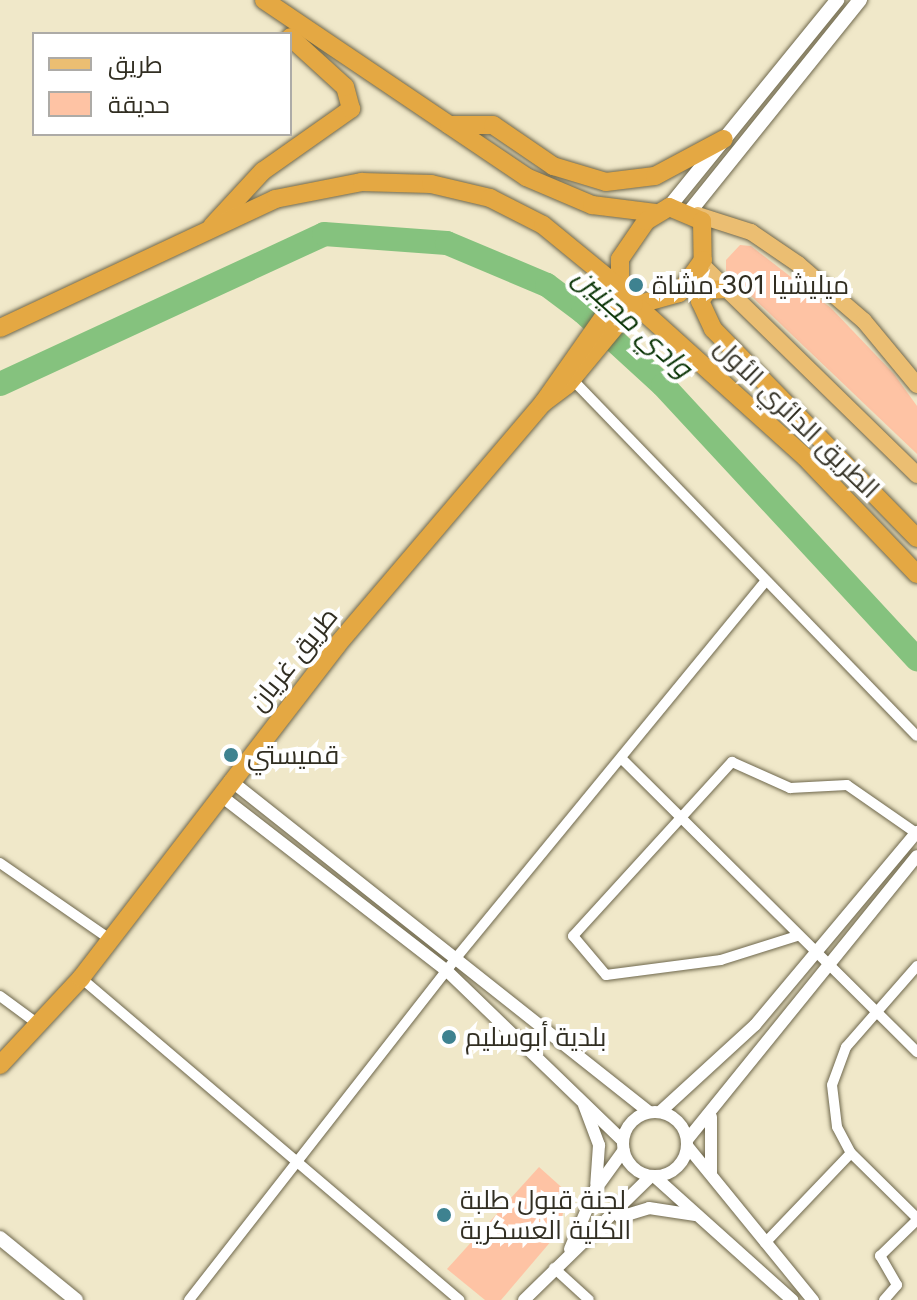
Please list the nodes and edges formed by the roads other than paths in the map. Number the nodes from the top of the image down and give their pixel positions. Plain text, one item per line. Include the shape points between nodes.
1 (263, 0) edge
2 (837, 0) edge
3 (860, 0) edge
4 (285, 32) edge
5 (292, 40) edge
6 (449, 125) junction
7 (724, 139) junction
8 (662, 210) junction
9 (694, 213) junction
10 (207, 231) junction
11 (700, 266) junction
12 (727, 289) junction
13 (628, 297) junction
14 (700, 301) junction
15 (0, 328) edge
16 (587, 351) junction
17 (572, 379) junction
18 (917, 385) edge
19 (543, 403) junction
20 (917, 475) edge
21 (917, 538) edge
22 (917, 574) edge
23 (766, 581) junction
24 (917, 736) edge
25 (622, 759) junction
26 (225, 787) junction
27 (683, 814) junction
28 (917, 833) edge
29 (917, 856) edge
30 (0, 863) edge
31 (797, 936) junction
32 (111, 940) junction
33 (816, 954) junction
34 (456, 958) junction
35 (827, 964) junction
36 (917, 966) edge
37 (446, 970) junction
38 (81, 978) junction
39 (0, 996) edge
40 (874, 1010) junction
41 (38, 1024) junction
42 (917, 1052) edge
43 (0, 1065) edge
44 (579, 1095) junction
45 (714, 1109) junction
46 (654, 1112) junction
47 (688, 1144) junction
48 (623, 1146) junction
49 (851, 1153) junction
50 (294, 1164) junction
51 (711, 1173) junction
52 (652, 1176) junction
53 (595, 1190) junction
54 (698, 1216) junction
55 (916, 1216) edge
56 (609, 1221) junction
57 (0, 1238) edge
58 (765, 1243) junction
59 (569, 1252) junction
60 (554, 1268) junction
61 (76, 1300) edge
62 (189, 1300) edge
63 (459, 1300) edge
64 (524, 1300) edge
65 (589, 1300) edge
66 (792, 1300) edge
67 (813, 1300) edge
68 (884, 1300) edge

1 - 4 highway
1 - 6 highway
2 - 7 main road
3 - 9 main road
5 - 10 highway via 345,87 351,109 263,171
6 - 7 highway via 486,123 564,172 606,182 655,176
6 - 8 highway via 560,194
7 - 8 main road
8 - 9 highway
8 - 13 highway via 624,250
9 - 11 highway via 708,235
9 - 18 main road via 751,232 798,264 864,321
10 - 13 highway, الطريق الدائري الأول via 318,188 431,184 525,214
10 - 15 highway, الطريق الدائري الأول
11 - 12 main road
11 - 13 highway via 670,299
11 - 14 highway, الطريق الدائري الأول
12 - 14 highway via 708,290
12 - 20 main road
13 - 16 highway, طريق غريان
13 - 22 highway, الطريق الدائري الأول via 805,457
14 - 21 highway, الطريق الدائري الأول via 720,337
16 - 17 highway, طريق غريان
16 - 19 highway, طريق غريان
17 - 19 highway, طريق غريان
17 - 23 street
19 - 26 highway, طريق غريان
23 - 24 street
23 - 25 street
25 - 27 street
25 - 34 street
26 - 32 highway, طريق غريان
26 - 34 street
26 - 37 street
27 - 28 street via 741,761 790,788 847,785
27 - 31 street
27 - 31 street via 577,925 573,936 597,970 721,960
28 - 33 street
29 - 35 street
30 - 32 street
31 - 33 street
32 - 38 highway, طريق غريان
33 - 35 street
33 - 46 street via 755,1025
34 - 37 street
34 - 46 street
35 - 40 street
35 - 45 street
36 - 40 street
37 - 44 street
37 - 50 street
38 - 41 highway, طريق غريان
38 - 50 street
39 - 41 street
40 - 42 street
40 - 49 street via 834,1070 837,1127
41 - 43 highway, طريق غريان
44 - 48 street
44 - 53 street via 599,1145
45 - 47 street
45 - 51 street via 706,1146
46 - 47 street via 678,1122
46 - 48 street via 631,1123
47 - 51 street
47 - 52 street via 680,1165
48 - 52 street via 633,1168
48 - 53 street
49 - 55 street
49 - 58 street
50 - 62 street
50 - 63 street
51 - 58 street
52 - 54 street
52 - 56 street
53 - 59 street
54 - 56 street via 649,1208
54 - 66 street
55 - 68 street via 880,1256 897,1285
56 - 59 street
57 - 61 main road
58 - 67 street
59 - 60 street
60 - 64 street
60 - 65 street

